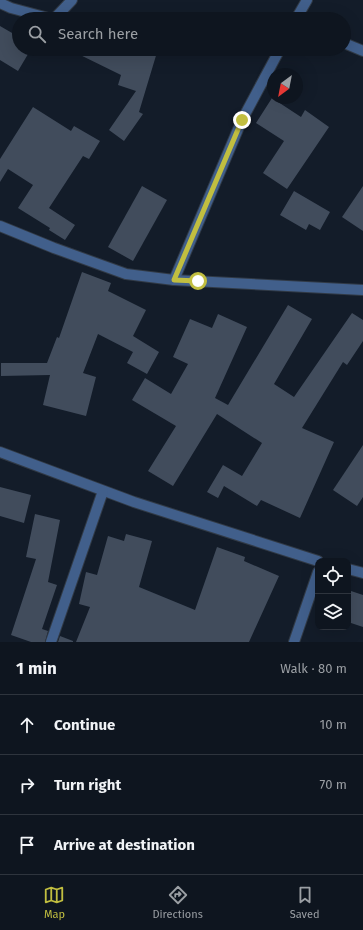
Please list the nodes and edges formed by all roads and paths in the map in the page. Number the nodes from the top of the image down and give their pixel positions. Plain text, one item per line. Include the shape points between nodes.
1 (72, 0) edge
2 (307, 0) edge
3 (0, 3) edge
4 (26, 12) edge
5 (60, 12) edge
6 (300, 12) edge
7 (351, 46) edge
8 (363, 51) edge
9 (276, 56) edge
10 (0, 226) edge
11 (174, 280) junction
12 (363, 290) edge
13 (0, 452) edge
14 (103, 490) junction
15 (315, 560) edge
16 (351, 570) edge
17 (363, 574) edge
18 (315, 581) edge
19 (51, 642) edge
20 (294, 642) edge

1 - 5 street
2 - 6 street
3 - 4 street
7 - 8 street
9 - 11 street via 242,120
10 - 11 street via 126,274
11 - 12 street
13 - 14 street
14 - 15 street
14 - 19 street
16 - 17 street
18 - 20 street

